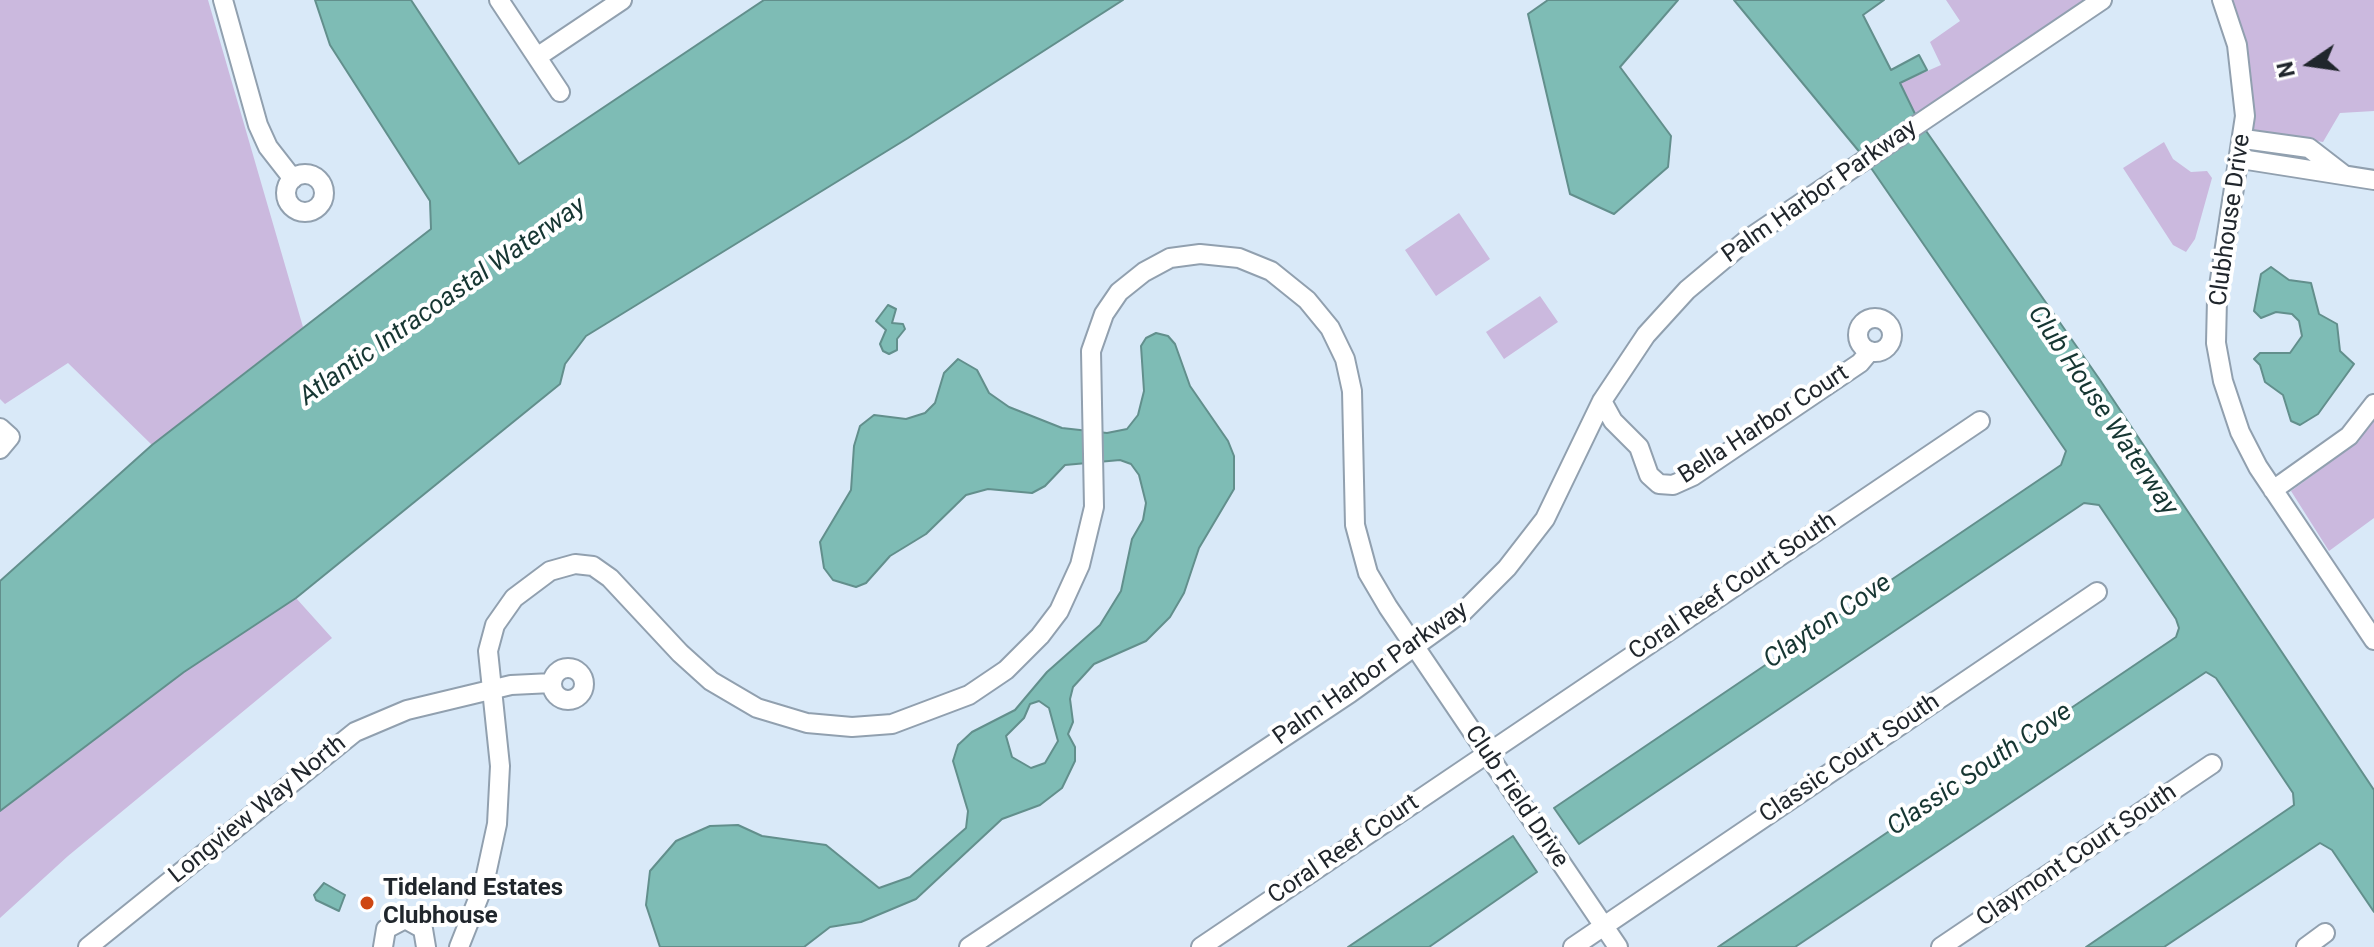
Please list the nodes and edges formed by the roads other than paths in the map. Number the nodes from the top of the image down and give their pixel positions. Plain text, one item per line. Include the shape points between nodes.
1 (223, 0) edge
2 (499, 0) edge
3 (622, 0) edge
4 (2102, 0) edge
5 (2222, 0) edge
6 (537, 57) junction
7 (560, 92) dead end
8 (2244, 139) junction
9 (2241, 159) junction
10 (2346, 177) junction
11 (293, 179) dead end
12 (2374, 180) edge
13 (1870, 351) dead end
14 (1602, 401) junction
15 (2374, 404) edge
16 (1980, 421) dead end
17 (2273, 490) junction
18 (2097, 592) dead end
19 (2374, 640) edge
20 (1415, 648) junction
21 (552, 683) dead end
22 (490, 690) junction
23 (1487, 754) junction
24 (2212, 764) dead end
25 (1604, 927) junction
26 (2325, 933) dead end
27 (429, 946) edge
28 (88, 947) edge
29 (383, 947) edge
30 (459, 947) edge
31 (969, 947) edge
32 (1201, 947) edge
33 (1573, 947) edge
34 (1618, 947) edge
35 (1941, 947) edge
36 (2306, 947) edge

1 - 11 street via 258,125
2 - 6 street
3 - 6 street
4 - 14 street, Palm Harbor Parkway via 1748,239 1696,281 1646,335
5 - 8 street, Clubhouse Drive via 2243,79
6 - 7 street
8 - 9 street, Clubhouse Drive
8 - 10 street via 2309,148
9 - 10 street
9 - 17 street, Clubhouse Drive via 2220,273 2216,343 2233,415
10 - 12 street
13 - 14 street, Bella Harbor Court via 1848,372 1673,485 1653,479 1639,447
14 - 20 street, Palm Harbor Parkway via 1553,505 1523,549 1464,611
15 - 17 street via 2349,436
16 - 23 street, Coral Reef Court South
17 - 19 street, Clubhouse Drive
18 - 25 street, Classic Court South
20 - 22 street, Club Field Drive via 1377,590 1358,545 1354,413 1345,359 1325,320 1285,280 1247,261 1209,254 1170,258 1144,272 1119,292 1097,329 1091,351 1093,516 1085,551 1053,620 998,677 969,695 915,718 876,727 836,727 757,708 701,673 610,578 581,564 545,574 504,610 489,642
20 - 23 street, Club Field Drive
20 - 31 street, Palm Harbor Parkway
21 - 22 street, Longview Way North
22 - 28 street, Longview Way North via 394,714 345,738
22 - 30 street, Club Field Drive via 500,766 497,824 484,884
23 - 25 street, Club Field Drive
23 - 32 street, Coral Reef Court
24 - 35 street, Claymont Court South
25 - 33 street, Classic Court South
25 - 34 street, Club Field Drive
26 - 36 street
27 - 29 street via 423,929 405,919 386,929

